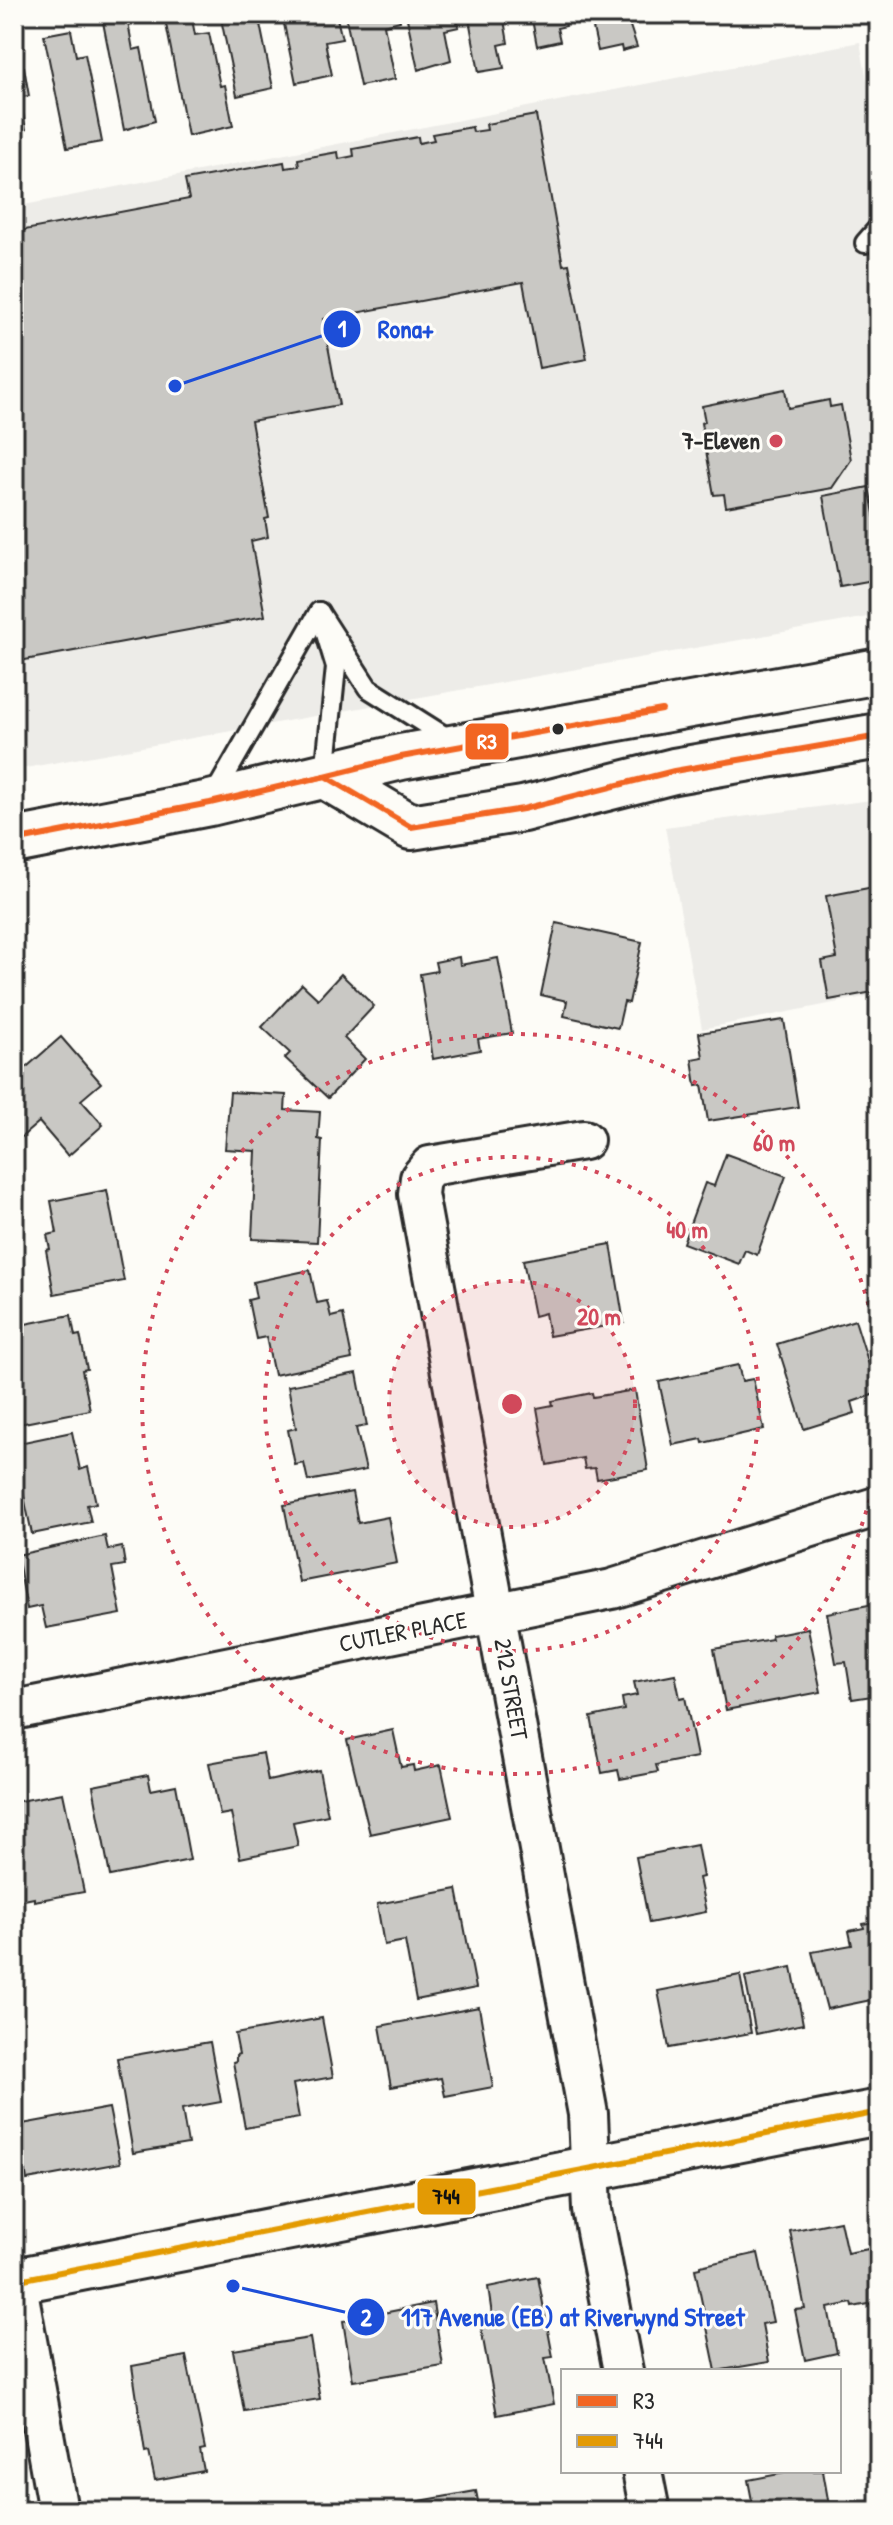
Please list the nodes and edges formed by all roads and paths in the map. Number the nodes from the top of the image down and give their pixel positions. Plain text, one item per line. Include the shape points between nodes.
1 (879, 227) edge
2 (879, 245) edge
3 (319, 612) junction
4 (879, 671) edge
5 (879, 736) edge
6 (460, 746) junction
7 (325, 776) junction
8 (210, 803) junction
9 (14, 841) edge
10 (584, 1140) dead end
11 (879, 1506) edge
12 (497, 1613) junction
13 (14, 1710) edge
14 (879, 2112) edge
15 (592, 2168) junction
16 (15, 2281) edge
17 (623, 2369) edge
18 (642, 2473) edge
19 (58, 2511) edge
20 (650, 2511) edge

1 - 2 lane via 865,243
3 - 6 lane via 368,688
3 - 7 lane via 336,667
3 - 8 lane
4 - 6 main road
5 - 7 main road via 674,771 523,809 411,827
6 - 7 main road
7 - 8 main road
8 - 9 main road
10 - 12 street, 212 STREET via 430,1166 420,1178 418,1194
11 - 12 street, CUTLER PLACE via 612,1589
12 - 13 street, CUTLER PLACE
12 - 15 street, 212 STREET via 588,2114
14 - 15 main road
15 - 16 main road
15 - 17 street, 212 STREET via 592,2210
16 - 19 street
18 - 20 street

